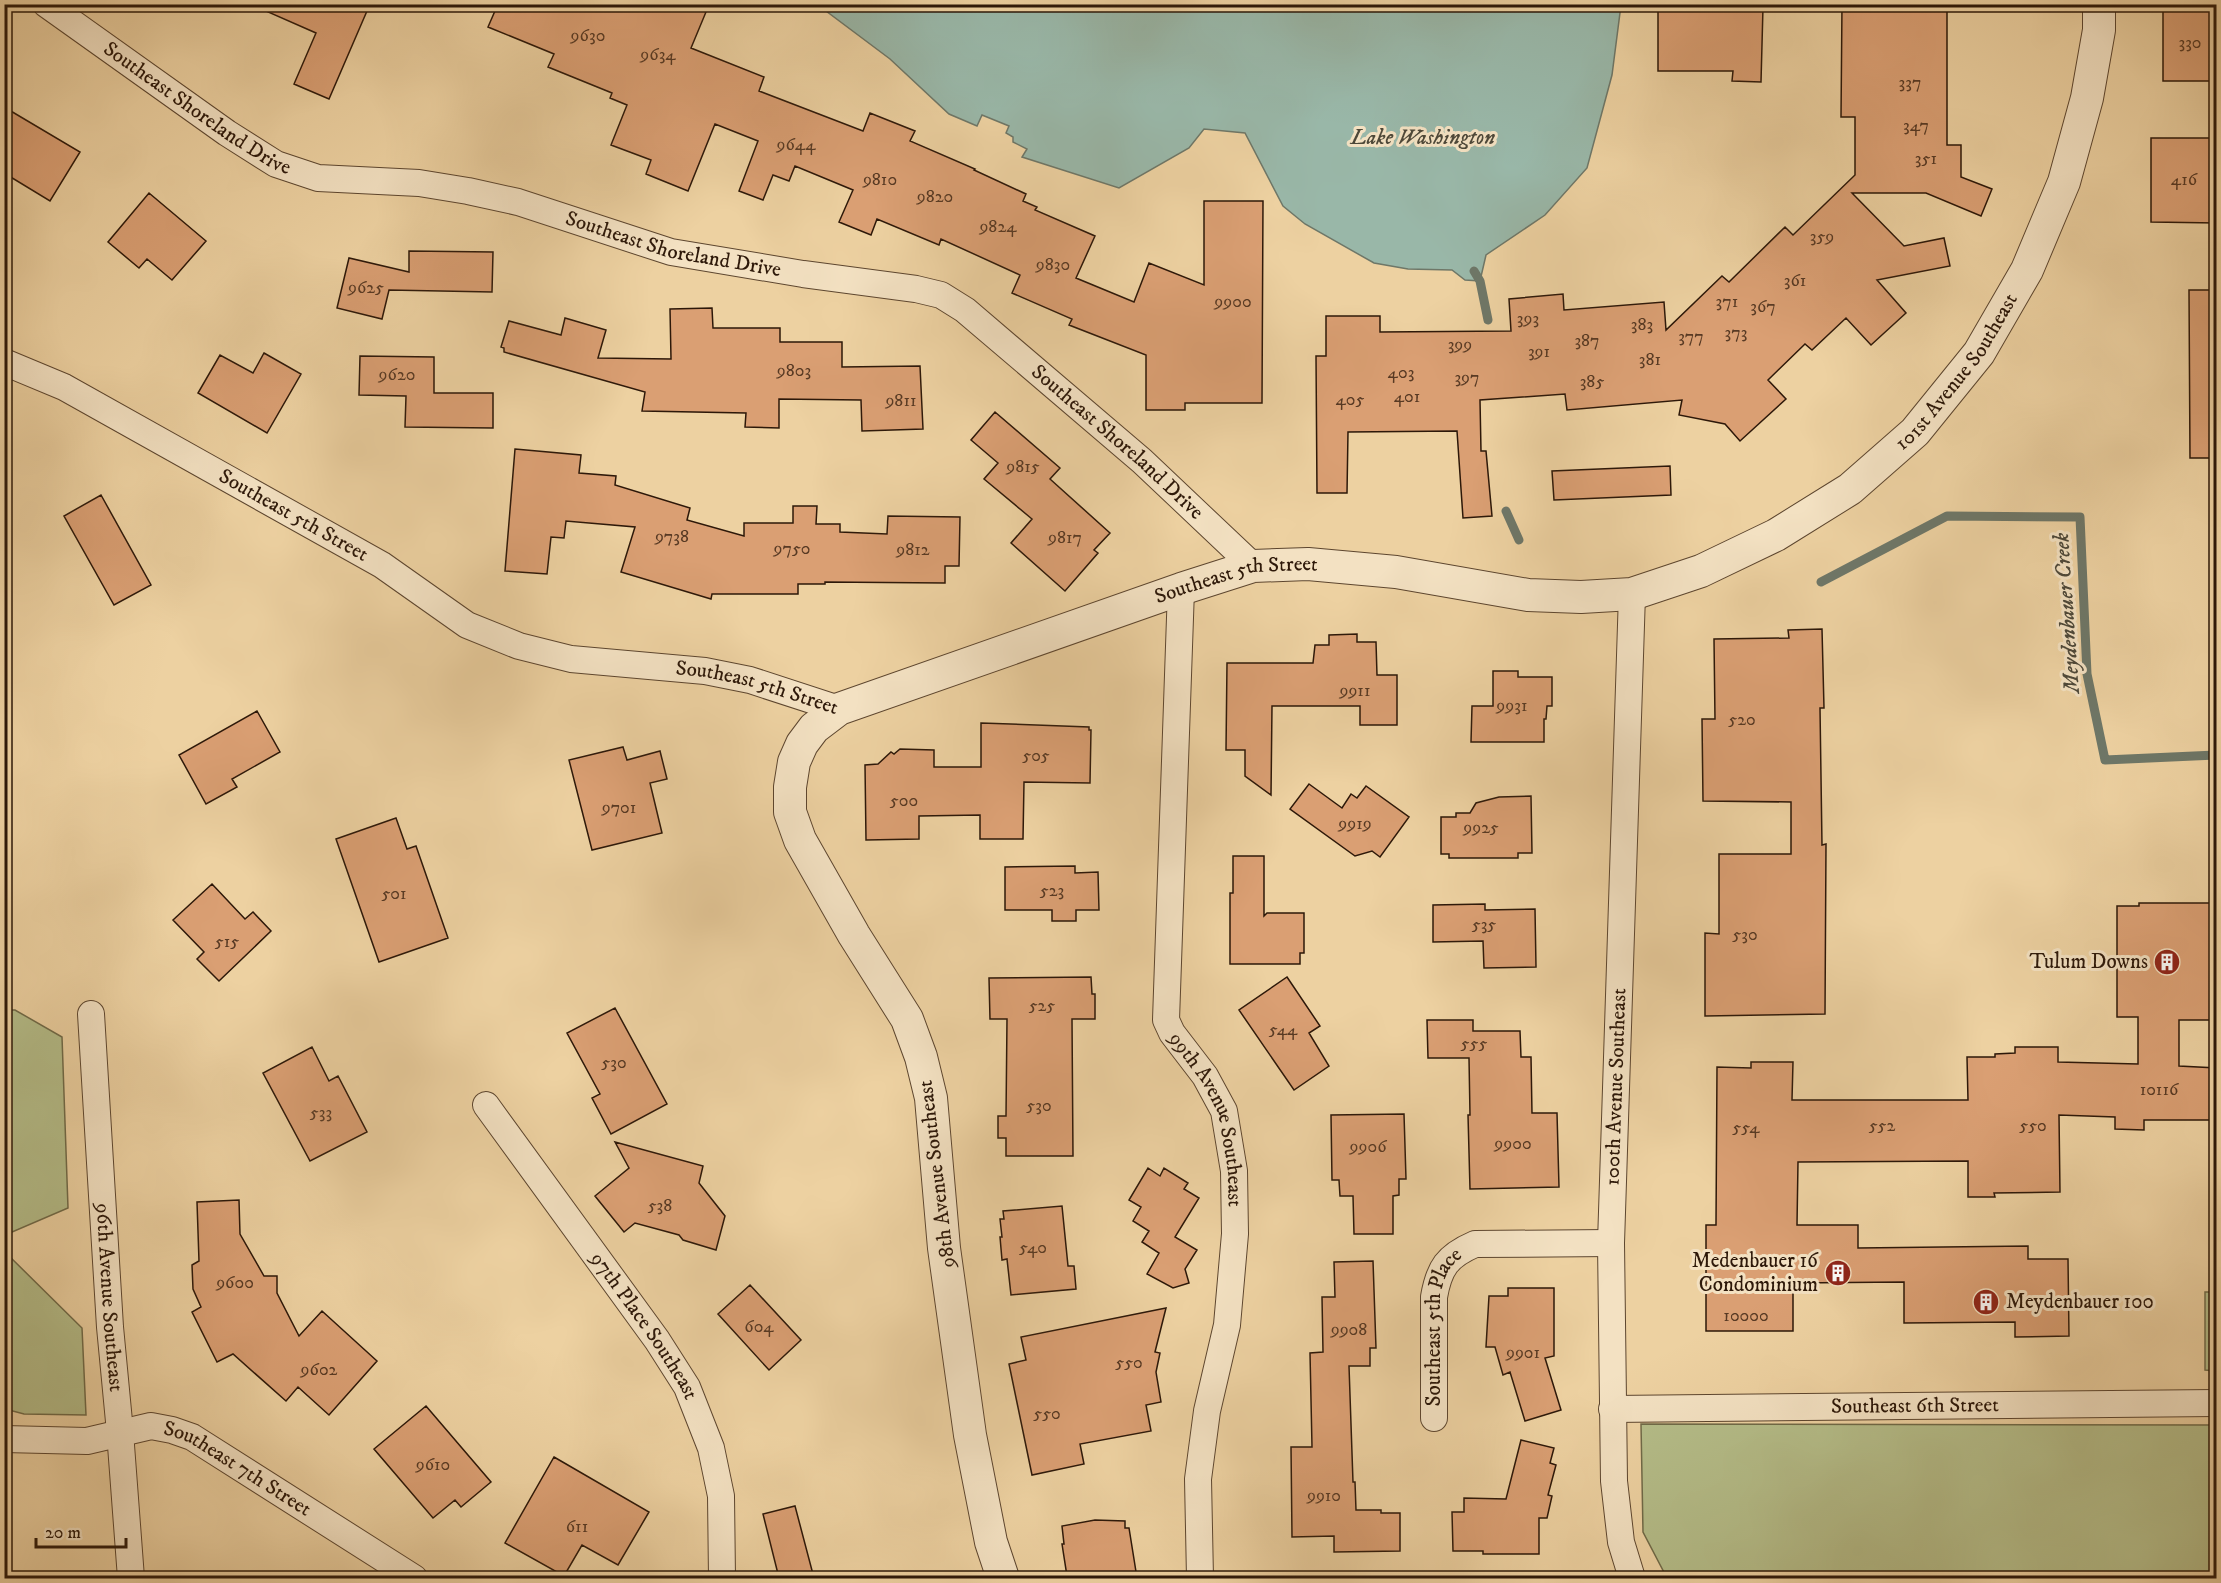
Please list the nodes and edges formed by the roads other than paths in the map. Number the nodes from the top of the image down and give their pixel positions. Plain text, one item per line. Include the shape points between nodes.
1 (46, 4) edge
2 (2099, 4) edge
3 (4, 362) edge
4 (1253, 566) junction
5 (1181, 589) junction
6 (1632, 594) junction
7 (839, 709) junction
8 (91, 1014) dead end
9 (486, 1105) dead end
10 (1611, 1243) junction
11 (2217, 1403) edge
12 (1612, 1409) junction
13 (1434, 1418) dead end
14 (120, 1432) junction
15 (4, 1439) edge
16 (131, 1578) edge
17 (414, 1578) edge
18 (722, 1578) edge
19 (1003, 1578) edge
20 (1200, 1578) edge
21 (1632, 1578) edge

1 - 4 street, Southeast Shoreland Drive via 227,133 276,164 318,178 419,183 468,191 518,202 671,252 941,295 965,310 1142,460
2 - 6 street, 101st Avenue Southeast via 2099,30 2086,98 2064,182 2027,270 1979,353 1915,432 1850,489 1776,535 1701,571
3 - 7 street, Southeast 5th Street via 64,387 381,565 467,625 519,646 571,659 705,671 750,680
4 - 5 street, Southeast 5th Street
4 - 6 street, Southeast 5th Street via 1308,564 1396,572 1528,595
5 - 7 street, Southeast 5th Street
5 - 20 street, 99th Avenue Southeast via 1166,1020 1224,1111 1234,1171 1235,1234 1227,1325 1207,1411 1198,1479
6 - 10 street, 100th Avenue Southeast
7 - 19 street, 98th Avenue Southeast via 814,728 802,744 794,762 790,812 800,840 907,1019 921,1057 931,1098 944,1248 970,1435 991,1542
8 - 14 street, 96th Avenue Southeast
9 - 18 street, 97th Place Southeast via 687,1387 711,1448 721,1496
10 - 12 street, 100th Avenue Southeast
10 - 13 street, Southeast 5th Place via 1474,1244 1445,1263 1434,1297
11 - 12 street, Southeast 6th Street
12 - 21 street, 100th Avenue Southeast via 1621,1542
14 - 15 street, Southeast 7th Street via 87,1441
14 - 16 street, 96th Avenue Southeast
14 - 17 street, Southeast 7th Street via 151,1426 192,1437

